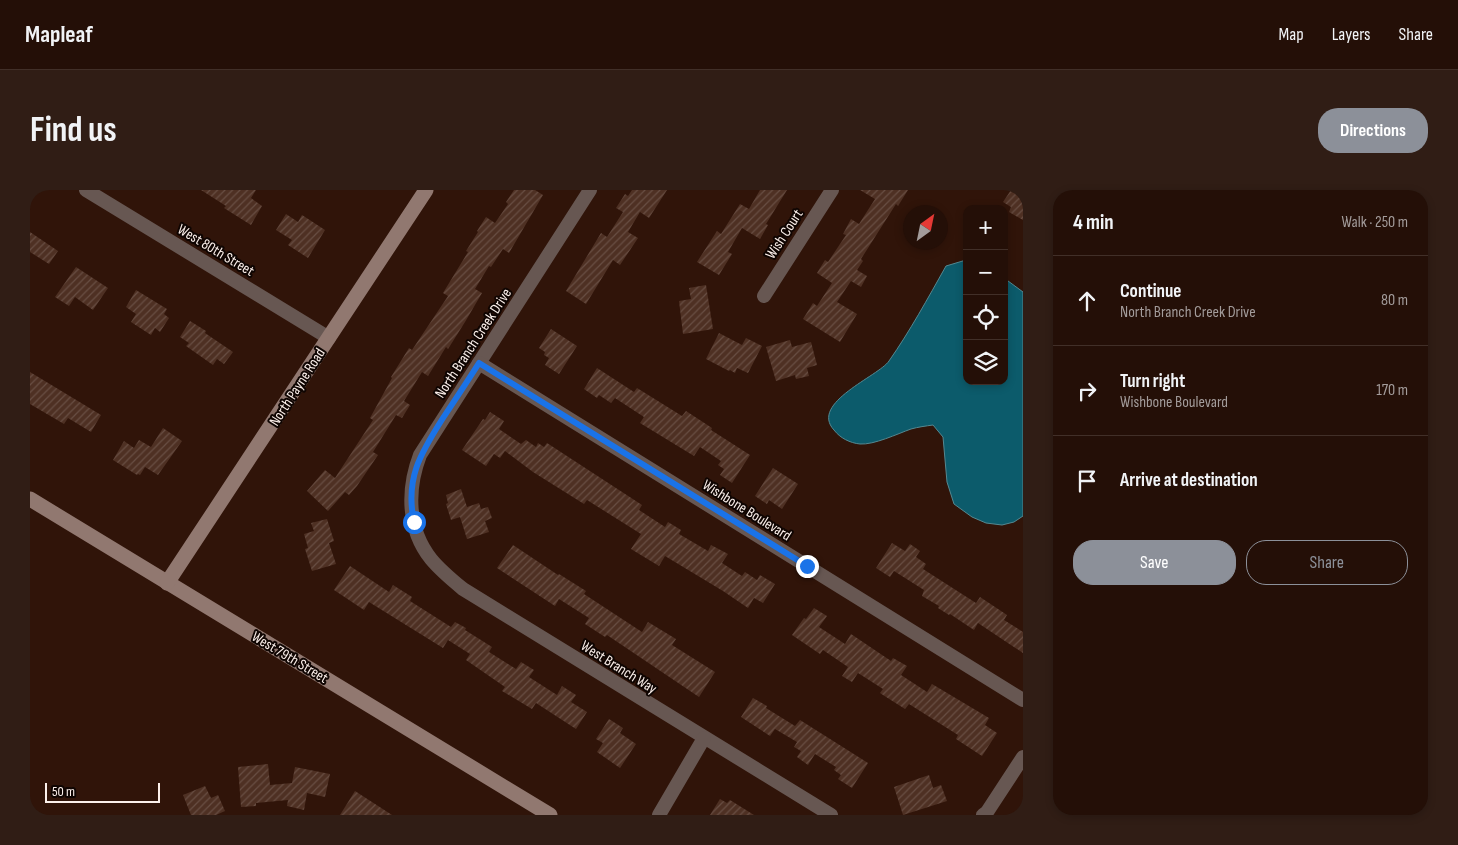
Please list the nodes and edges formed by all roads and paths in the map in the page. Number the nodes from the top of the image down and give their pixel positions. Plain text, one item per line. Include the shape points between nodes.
1 (426, 190) edge
2 (590, 190) edge
3 (832, 190) edge
4 (89, 191) edge
5 (764, 296) dead end
6 (329, 338) junction
7 (479, 363) junction
8 (30, 499) edge
9 (414, 522) joint
10 (167, 583) junction
11 (1023, 700) edge
12 (704, 738) junction
13 (1023, 757) edge
14 (550, 815) edge
15 (659, 815) edge
16 (831, 815) edge
17 (983, 815) edge

1 - 6 main road, North Payne Road
2 - 7 street, North Branch Creek Drive
3 - 5 street, Wish Court
4 - 6 street, West 80th Street
6 - 10 main road, North Payne Road
7 - 9 street, North Branch Creek Drive via 420,455 412,482
7 - 11 street, Wishbone Boulevard
8 - 10 main road, West 79th Street
9 - 12 street, West Branch Way via 431,558 462,589
10 - 14 main road, West 79th Street
12 - 15 street
12 - 16 street, West Branch Way
13 - 17 street

